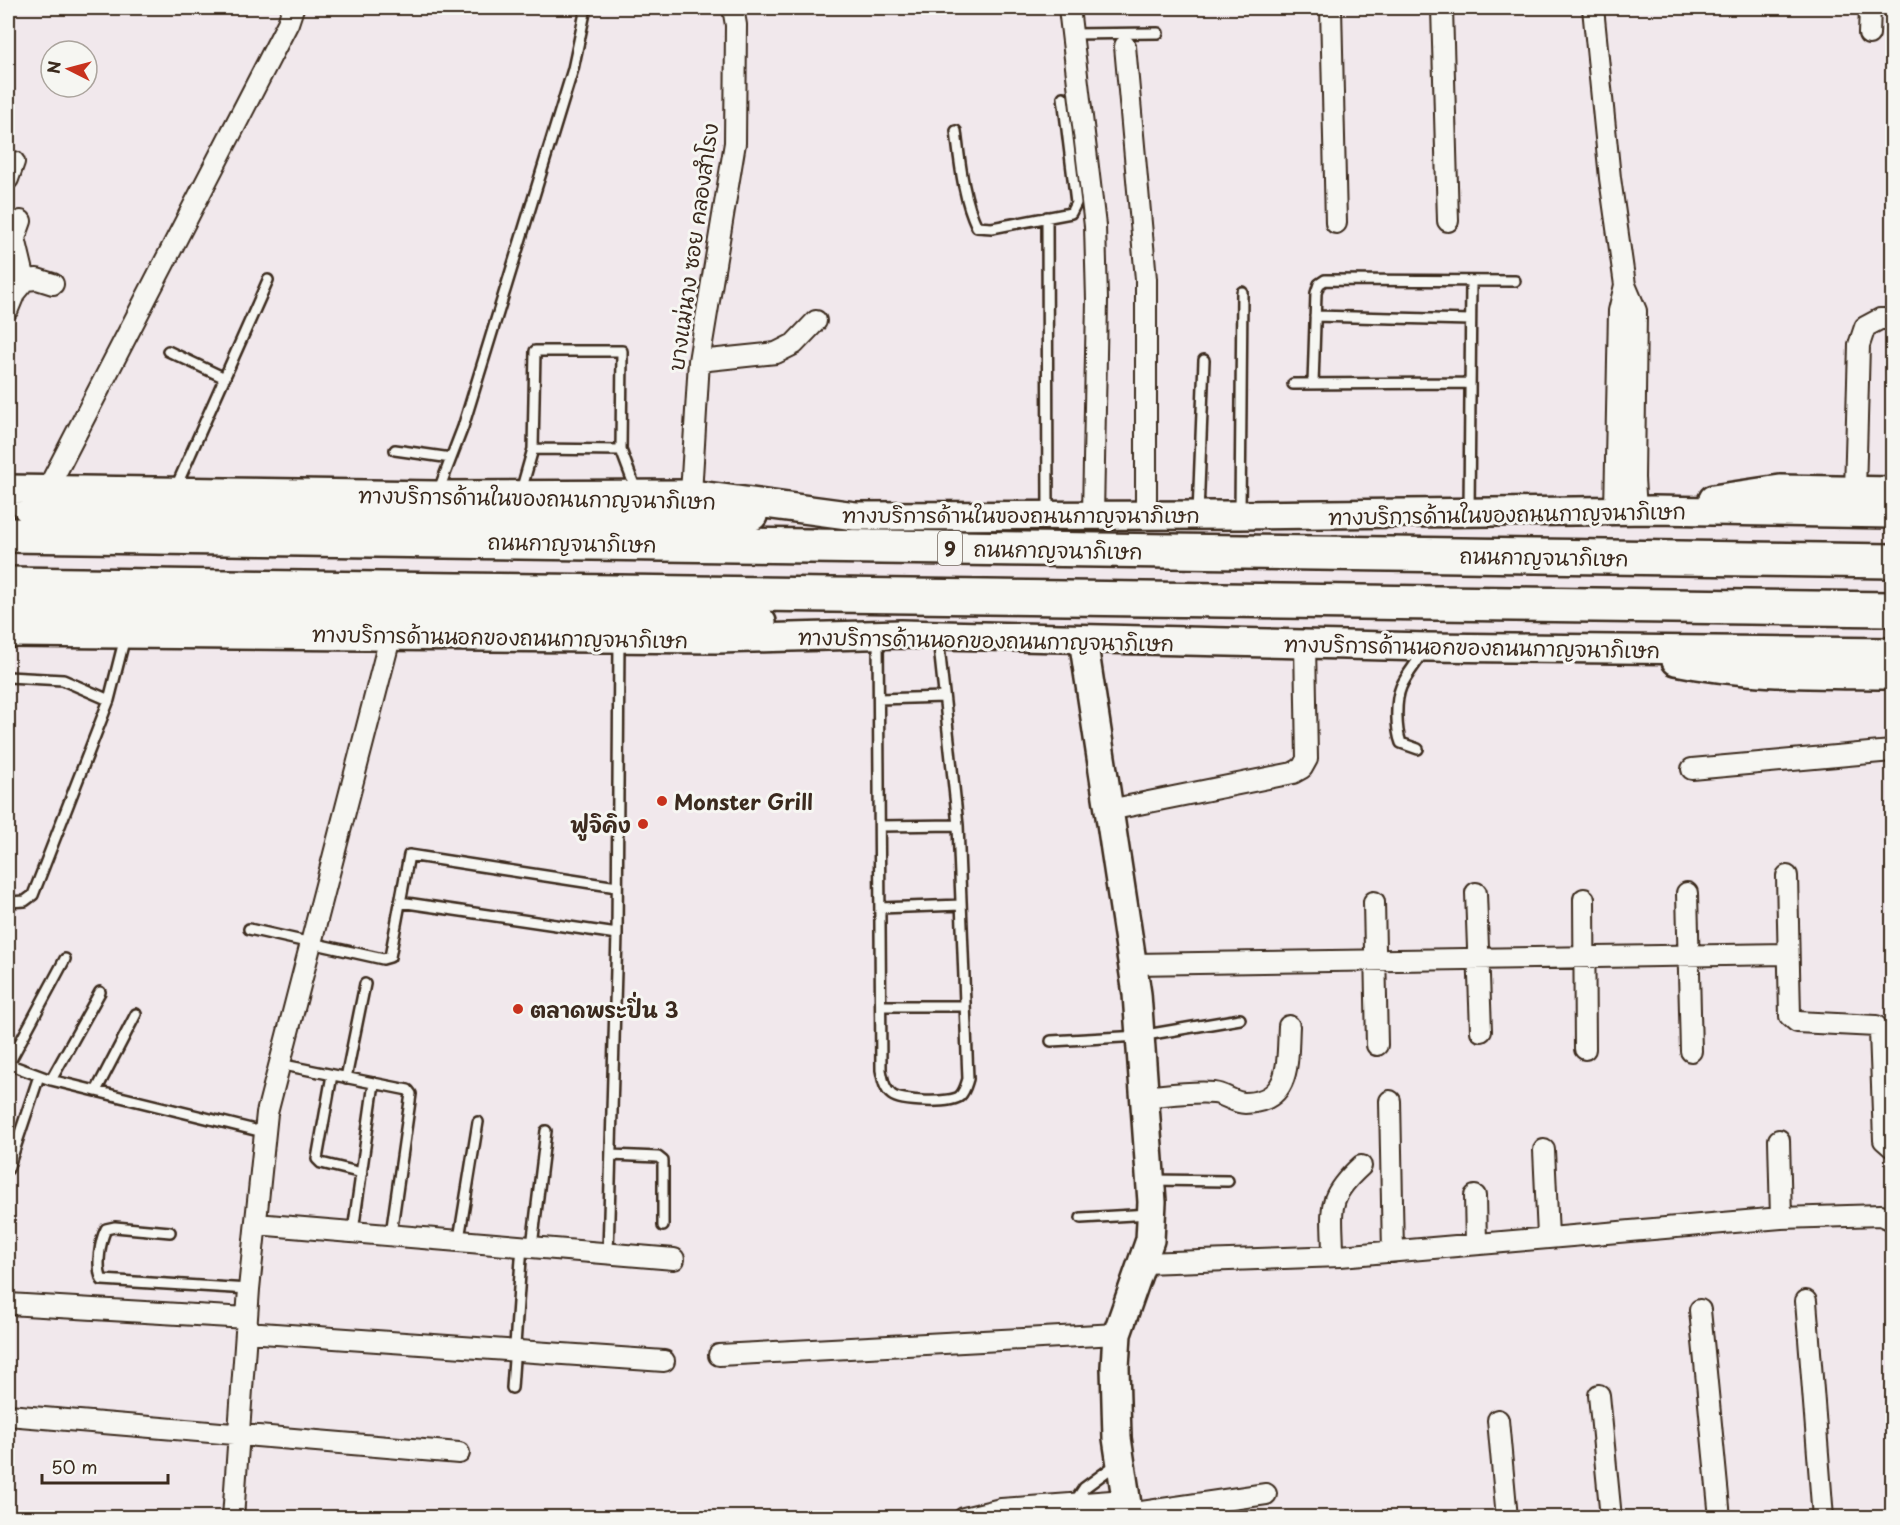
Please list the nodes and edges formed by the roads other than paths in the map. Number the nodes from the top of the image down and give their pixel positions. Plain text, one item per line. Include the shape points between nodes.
1 (293, 8) edge
2 (586, 8) edge
3 (733, 8) edge
4 (1069, 8) edge
5 (1331, 8) edge
6 (1442, 8) edge
7 (1593, 8) edge
8 (1870, 8) edge
9 (1158, 33) dead end
10 (1071, 34) junction
11 (1869, 34) dead end
12 (1125, 46) dead end
13 (1063, 97) dead end
14 (956, 131) dead end
15 (1047, 217) junction
16 (21, 221) dead end
17 (1448, 221) dead end
18 (1336, 223) dead end
19 (25, 280) junction
20 (268, 280) dead end
21 (1471, 281) junction
22 (1515, 281) dead end
23 (52, 284) dead end
24 (1242, 292) dead end
25 (8, 309) edge
26 (1315, 316) junction
27 (1893, 319) edge
28 (1470, 320) junction
29 (816, 321) dead end
30 (168, 351) dead end
31 (1204, 360) dead end
32 (699, 361) junction
33 (225, 378) junction
34 (1469, 383) junction
35 (1293, 384) dead end
36 (1313, 384) junction
37 (533, 449) junction
38 (395, 450) dead end
39 (621, 450) junction
40 (451, 458) junction
41 (8, 489) edge
42 (47, 490) junction
43 (1855, 491) junction
44 (1893, 491) edge
45 (174, 492) junction
46 (691, 494) junction
47 (437, 495) junction
48 (638, 495) junction
49 (520, 496) junction
50 (8, 507) edge
51 (1635, 510) junction
52 (1469, 513) junction
53 (1893, 514) edge
54 (1048, 515) junction
55 (1093, 515) junction
56 (855, 516) junction
57 (1146, 516) junction
58 (1198, 516) junction
59 (1240, 516) junction
60 (8, 535) edge
61 (1893, 561) edge
62 (8, 584) edge
63 (1893, 609) edge
64 (8, 610) edge
65 (8, 633) edge
66 (126, 633) junction
67 (391, 634) junction
68 (890, 634) junction
69 (938, 635) junction
70 (619, 638) junction
71 (1083, 639) junction
72 (1305, 643) junction
73 (1427, 647) junction
74 (1610, 648) junction
75 (1893, 652) edge
76 (1893, 675) edge
77 (8, 676) edge
78 (944, 697) junction
79 (879, 699) junction
80 (109, 700) junction
81 (1418, 749) dead end
82 (1893, 751) edge
83 (1692, 769) dead end
84 (1110, 810) junction
85 (958, 825) junction
86 (880, 826) junction
87 (1787, 876) dead end
88 (618, 887) junction
89 (1476, 893) dead end
90 (1687, 893) dead end
91 (1584, 899) dead end
92 (8, 902) edge
93 (400, 902) junction
94 (1374, 902) dead end
95 (961, 905) junction
96 (880, 908) junction
97 (249, 929) dead end
98 (617, 934) junction
99 (311, 944) junction
100 (1788, 954) junction
101 (1479, 957) junction
102 (1584, 957) junction
103 (1689, 958) junction
104 (65, 959) dead end
105 (1375, 961) junction
106 (1134, 964) junction
107 (365, 984) dead end
108 (100, 992) dead end
109 (881, 1006) junction
110 (965, 1006) junction
111 (136, 1014) dead end
112 (1240, 1018) dead end
113 (1289, 1026) dead end
114 (1481, 1031) dead end
115 (1140, 1036) junction
116 (1051, 1041) dead end
117 (1377, 1046) dead end
118 (1585, 1049) dead end
119 (1691, 1051) dead end
120 (8, 1064) edge
121 (279, 1064) junction
122 (332, 1075) junction
123 (39, 1076) junction
124 (346, 1078) junction
125 (51, 1080) junction
126 (374, 1083) junction
127 (96, 1091) junction
128 (1144, 1097) junction
129 (1390, 1101) dead end
130 (478, 1122) dead end
131 (546, 1131) dead end
132 (263, 1132) junction
133 (1779, 1140) dead end
134 (1893, 1147) edge
135 (1544, 1150) dead end
136 (611, 1155) junction
137 (1361, 1166) dead end
138 (8, 1169) edge
139 (362, 1173) junction
140 (1150, 1180) junction
141 (1227, 1181) dead end
142 (1475, 1196) dead end
143 (1152, 1214) junction
144 (1081, 1218) dead end
145 (1781, 1218) junction
146 (1893, 1220) edge
147 (256, 1224) junction
148 (663, 1226) dead end
149 (353, 1231) junction
150 (170, 1232) dead end
151 (391, 1234) junction
152 (1548, 1236) junction
153 (459, 1239) junction
154 (1476, 1243) junction
155 (527, 1245) junction
156 (608, 1252) junction
157 (1393, 1252) junction
158 (1333, 1256) junction
159 (674, 1259) dead end
160 (1144, 1263) junction
161 (249, 1288) junction
162 (1806, 1301) dead end
163 (8, 1304) edge
164 (1700, 1310) dead end
165 (246, 1325) junction
166 (1117, 1334) junction
167 (514, 1352) junction
168 (719, 1355) dead end
169 (664, 1361) dead end
170 (512, 1388) dead end
171 (1599, 1395) dead end
172 (8, 1415) edge
173 (1498, 1419) dead end
174 (238, 1434) junction
175 (459, 1453) dead end
176 (1120, 1461) junction
177 (1266, 1494) dead end
178 (1074, 1503) junction
179 (1127, 1511) edge
180 (233, 1518) edge
181 (964, 1518) edge
182 (1507, 1518) edge
183 (1611, 1518) edge
184 (1720, 1518) edge
185 (1823, 1518) edge

1 - 42 street
2 - 40 lane via 573,69
3 - 32 street, บางแม่นาง ซอย คลองสำโรง via 735,143
4 - 10 street
5 - 18 street
6 - 17 street
7 - 51 street via 1625,285 1619,311
8 - 11 street
9 - 10 lane
10 - 55 street via 1095,226
12 - 57 street via 1146,279
13 - 15 lane via 1076,203 1071,213
14 - 15 lane via 970,211 977,227 992,228
15 - 54 lane
16 - 19 street via 15,238
19 - 23 street
19 - 25 street
20 - 33 lane
21 - 22 lane
21 - 26 lane via 1325,280 1316,293
21 - 28 lane
24 - 59 lane
26 - 28 lane
26 - 36 lane
27 - 43 street via 1880,318 1865,327 1859,345
28 - 34 lane
29 - 32 street via 794,344 776,353
30 - 33 lane
31 - 58 lane
32 - 46 street, บางแม่นาง ซอย คลองสำโรง
33 - 45 lane
34 - 36 lane
34 - 52 lane
35 - 36 lane
37 - 39 lane
37 - 39 lane via 535,351 622,351
37 - 49 lane
38 - 40 lane
39 - 48 lane
40 - 47 lane
41 - 42 main road, ทางบริการด้านในของถนนกาญจนาภิเษก
42 - 45 main road, ทางบริการด้านในของถนนกาญจนาภิเษก
43 - 44 main road
43 - 51 main road via 1758,491
45 - 47 main road, ทางบริการด้านในของถนนกาญจนาภิเษก
46 - 48 main road, ทางบริการด้านในของถนนกาญจนาภิเษก
46 - 56 main road, ทางบริการด้านในของถนนกาญจนาภิเษก
47 - 49 main road, ทางบริการด้านในของถนนกาญจนาภิเษก
48 - 49 main road, ทางบริการด้านในของถนนกาญจนาภิเษก
50 - 56 main road via 312,514
51 - 52 main road, ทางบริการด้านในของถนนกาญจนาภิเษก
51 - 53 main road, ทางบริการด้านในของถนนกาญจนาภิเษก
52 - 59 main road, ทางบริการด้านในของถนนกาญจนาภิเษก
54 - 55 main road, ทางบริการด้านในของถนนกาญจนาภิเษก
54 - 56 main road, ทางบริการด้านในของถนนกาญจนาภิเษก
55 - 57 main road, ทางบริการด้านในของถนนกาญจนาภิเษก
57 - 58 main road, ทางบริการด้านในของถนนกาญจนาภิเษก
58 - 59 main road, ทางบริการด้านในของถนนกาญจนาภิเษก
60 - 61 highway, ถนนกาญจนาภิเษก / 9
62 - 63 highway, 9
64 - 68 main road via 107,607 689,616
65 - 66 main road, ทางบริการด้านนอกของถนนกาญจนาภิเษก
66 - 67 main road, ทางบริการด้านนอกของถนนกาญจนาภิเษก
66 - 80 lane
67 - 70 main road, ทางบริการด้านนอกของถนนกาญจนาภิเษก
67 - 99 street
68 - 69 main road, ทางบริการด้านนอกของถนนกาญจนาภิเษก
68 - 70 main road, ทางบริการด้านนอกของถนนกาญจนาภิเษก
68 - 79 lane
69 - 71 main road, ทางบริการด้านนอกของถนนกาญจนาภิเษก
69 - 78 lane
70 - 88 lane
71 - 72 main road, ทางบริการด้านนอกของถนนกาญจนาภิเษก
71 - 84 main road
72 - 73 main road, ทางบริการด้านนอกของถนนกาญจนาภิเษก
72 - 84 street via 1307,759 1302,768
73 - 74 main road, ทางบริการด้านนอกของถนนกาญจนาภิเษก
73 - 81 lane via 1399,695 1398,736 1401,743
74 - 75 main road, ทางบริการด้านนอกของถนนกาญจนาภิเษก
74 - 76 main road via 1714,669
77 - 80 lane via 63,680
78 - 79 lane
78 - 85 lane
79 - 86 lane
80 - 92 lane via 33,895 25,901
82 - 83 street
84 - 106 main road
85 - 86 lane
85 - 95 lane
86 - 96 lane
87 - 100 street
88 - 93 lane via 409,855
88 - 98 lane
89 - 101 street
90 - 103 street
91 - 102 street
93 - 98 lane
93 - 99 lane via 390,957 383,959
94 - 105 street
95 - 96 lane
95 - 110 lane
96 - 109 lane
97 - 99 lane
98 - 136 lane
99 - 121 street
100 - 103 street
100 - 134 street via 1790,1016 1797,1022 1869,1024 1880,1031 1884,1140
101 - 102 street
101 - 105 street
101 - 114 street
102 - 103 street
102 - 118 street
103 - 119 street
104 - 120 lane
105 - 106 street
105 - 117 street
106 - 115 main road
107 - 124 lane
108 - 125 lane
109 - 110 lane
109 - 110 lane via 881,1070 891,1094 899,1100 951,1101 959,1097 968,1079
111 - 127 lane
112 - 115 lane
113 - 128 street via 1286,1075 1277,1092 1263,1100 1237,1102 1217,1093
115 - 116 lane
115 - 128 main road
120 - 123 lane
121 - 122 lane
121 - 132 street
122 - 124 lane
122 - 139 lane via 317,1159
123 - 125 lane
123 - 138 lane
124 - 126 lane
125 - 127 lane
126 - 139 lane
126 - 151 lane via 411,1094
127 - 132 lane
128 - 140 main road
129 - 157 street
130 - 153 lane
131 - 155 lane
132 - 147 street
133 - 145 street
135 - 152 street
136 - 148 lane via 658,1157 663,1161
136 - 156 lane
137 - 158 street via 1335,1194
139 - 149 lane
140 - 141 lane
140 - 143 main road
142 - 154 street
143 - 144 lane
143 - 160 main road
145 - 146 street via 1881,1215
145 - 152 street
147 - 149 street
147 - 161 street
149 - 151 street
150 - 161 lane via 106,1229 99,1274 102,1280
151 - 153 street
152 - 154 street
153 - 155 street
154 - 157 street
155 - 156 street
155 - 167 lane
156 - 159 street
157 - 158 street
158 - 160 street
160 - 166 main road
161 - 165 street
162 - 185 street
163 - 165 street
164 - 184 street
165 - 167 street
165 - 174 street
166 - 168 street
166 - 176 main road via 1114,1397
167 - 169 street
167 - 170 lane
171 - 183 street
172 - 174 street
173 - 182 street
174 - 175 street
174 - 180 street
176 - 178 lane via 1084,1488
176 - 179 main road
177 - 179 street
178 - 179 street
178 - 181 street via 1002,1509

